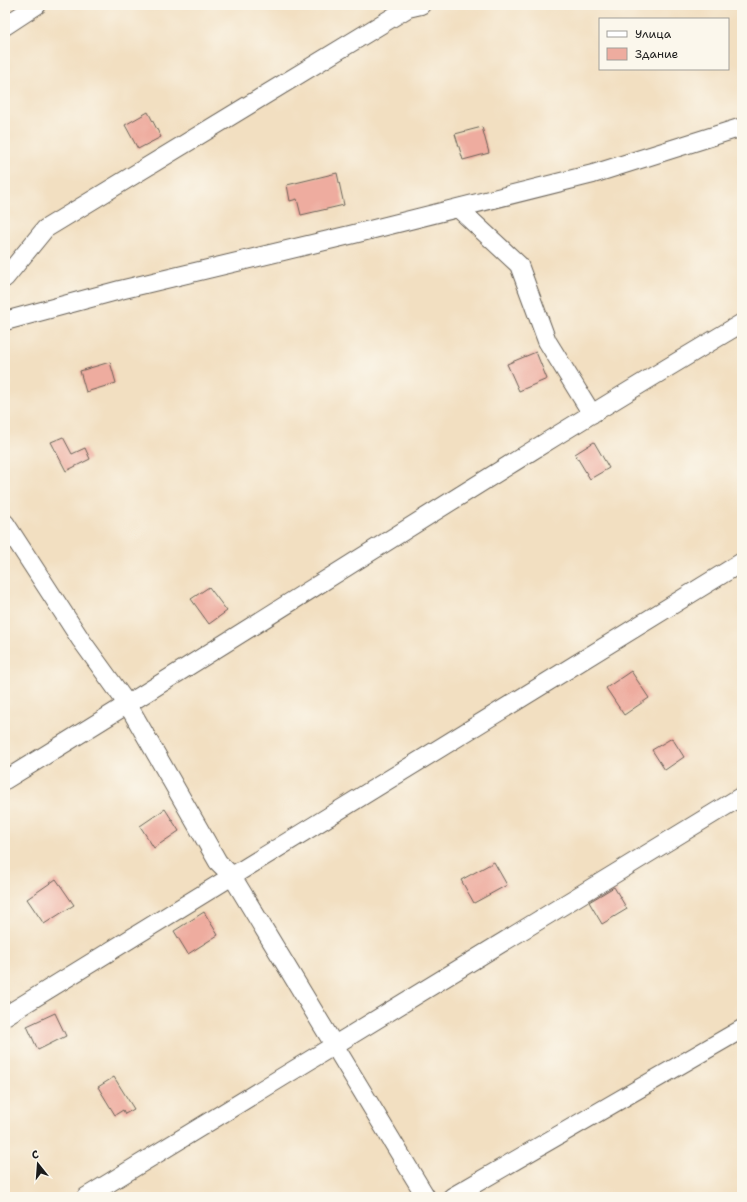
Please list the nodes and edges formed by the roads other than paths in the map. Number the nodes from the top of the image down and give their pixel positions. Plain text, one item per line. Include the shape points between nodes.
1 (37, 5) edge
2 (414, 6) edge
3 (5, 26) edge
4 (742, 127) edge
5 (458, 208) junction
6 (5, 278) edge
7 (5, 321) edge
8 (742, 323) edge
9 (592, 414) junction
10 (5, 523) edge
11 (742, 562) edge
12 (128, 705) junction
13 (5, 780) edge
14 (742, 796) edge
15 (232, 876) junction
16 (5, 1016) edge
17 (742, 1029) edge
18 (334, 1046) junction
19 (86, 1197) edge
20 (426, 1197) edge
21 (452, 1197) edge

1 - 3 street
2 - 6 street via 45,230
4 - 5 street via 593,174
5 - 7 street via 128,288
5 - 9 street via 518,265 547,341
8 - 9 street
9 - 12 street
10 - 12 street via 81,640
11 - 15 street
12 - 13 street
12 - 15 street via 218,862
14 - 18 street
15 - 16 street
15 - 18 street
17 - 21 street
18 - 19 street
18 - 20 street

